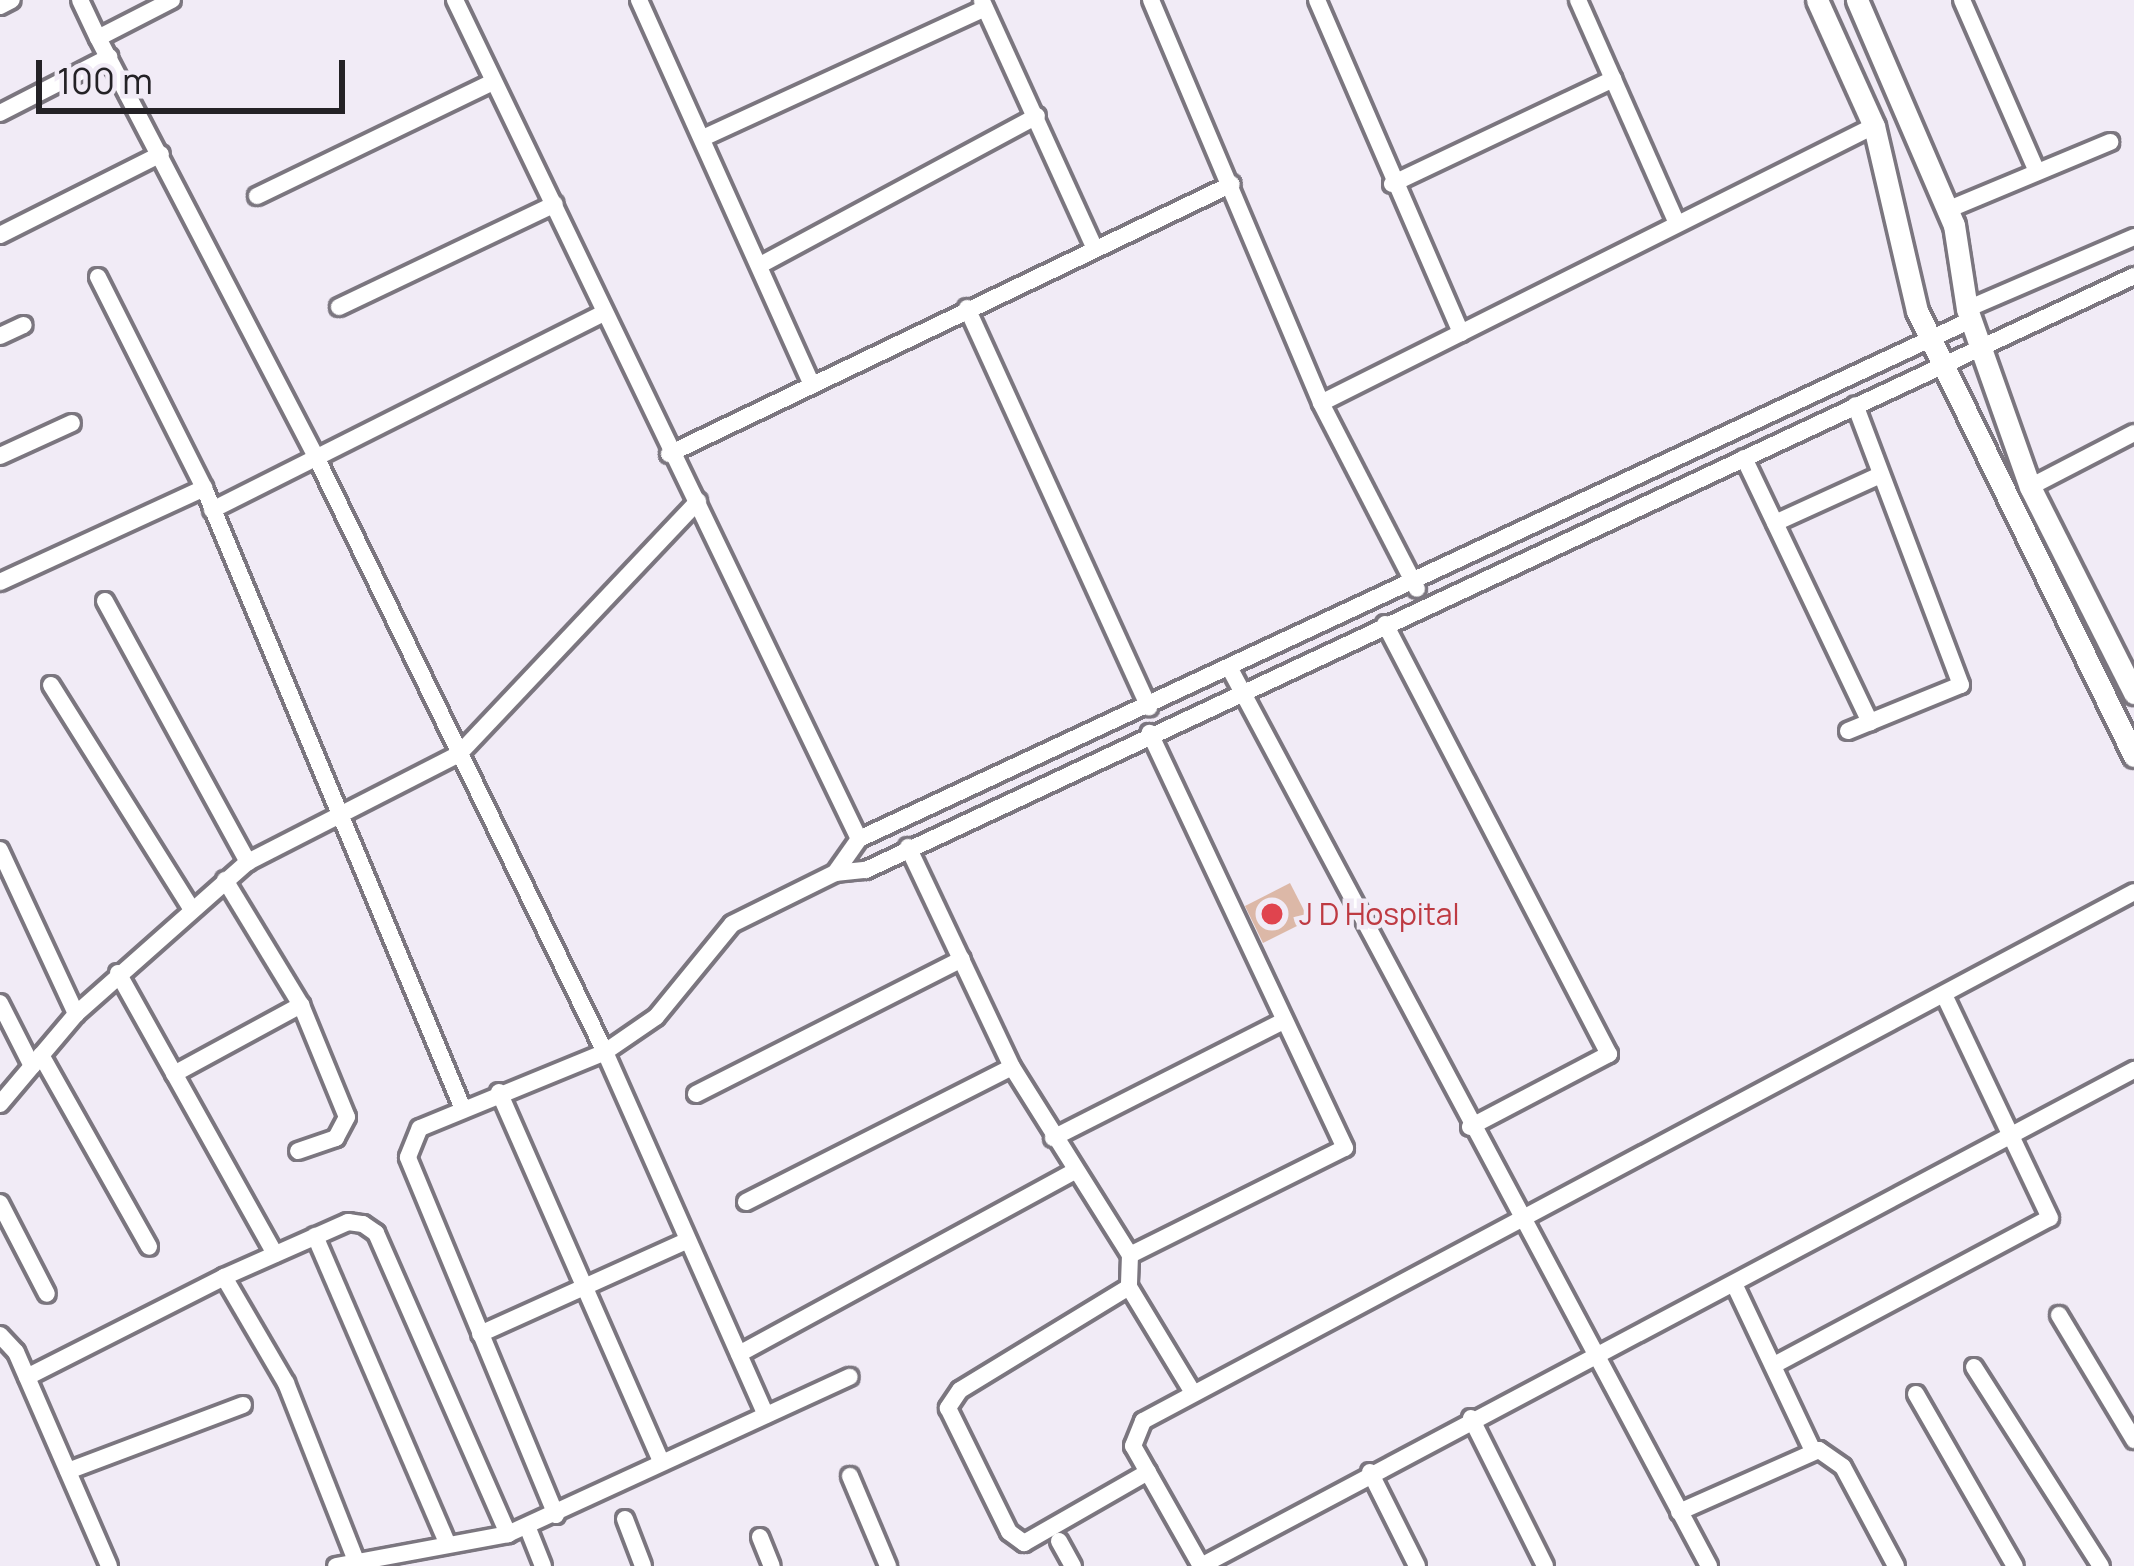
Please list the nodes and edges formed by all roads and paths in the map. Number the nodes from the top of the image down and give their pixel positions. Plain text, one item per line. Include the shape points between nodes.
1 (12, 0) edge
2 (80, 0) edge
3 (172, 0) edge
4 (455, 0) edge
5 (639, 0) edge
6 (1151, 0) edge
7 (1316, 0) edge
8 (1578, 0) edge
9 (1817, 0) edge
10 (1857, 0) edge
11 (1962, 0) edge
12 (984, 4) edge
13 (0, 6) edge
14 (98, 38) junction
15 (109, 57) junction
16 (1613, 79) junction
17 (493, 82) junction
18 (0, 113) edge
19 (1037, 116) junction
20 (1874, 127) junction
21 (705, 137) junction
22 (2110, 142) dead end
23 (161, 154) junction
24 (2036, 169) junction
25 (1232, 184) junction
26 (1392, 184) junction
27 (257, 196) dead end
28 (554, 203) junction
29 (1946, 210) junction
30 (1677, 223) junction
31 (0, 236) edge
32 (2134, 237) edge
33 (1093, 245) junction
34 (764, 263) junction
35 (2134, 276) edge
36 (98, 277) dead end
37 (339, 308) dead end
38 (967, 308) junction
39 (603, 314) junction
40 (1969, 315) junction
41 (24, 325) dead end
42 (1461, 333) junction
43 (0, 336) edge
44 (1931, 338) junction
45 (1981, 343) junction
46 (1943, 360) junction
47 (810, 380) junction
48 (1322, 403) junction
49 (1855, 405) junction
50 (72, 423) dead end
51 (2134, 433) edge
52 (669, 454) junction
53 (0, 456) edge
54 (1744, 458) junction
55 (316, 459) junction
56 (1878, 476) junction
57 (2030, 487) junction
58 (204, 488) junction
59 (698, 501) junction
60 (212, 510) junction
61 (1775, 523) junction
62 (1413, 581) junction
63 (0, 582) edge
64 (105, 602) dead end
65 (1426, 605) junction
66 (1385, 624) junction
67 (1229, 668) junction
68 (51, 685) dead end
69 (1240, 693) junction
70 (2134, 693) edge
71 (1149, 706) junction
72 (1870, 722) junction
73 (1848, 731) dead end
74 (1150, 734) junction
75 (459, 754) junction
76 (2134, 756) edge
77 (342, 818) junction
78 (859, 839) junction
79 (908, 847) junction
80 (0, 850) edge
81 (248, 862) junction
82 (835, 873) junction
83 (225, 880) junction
84 (2134, 892) edge
85 (191, 908) junction
86 (962, 959) junction
87 (118, 973) junction
88 (1945, 997) junction
89 (0, 1003) edge
90 (301, 1005) junction
91 (76, 1014) junction
92 (1280, 1023) junction
93 (605, 1052) junction
94 (36, 1061) junction
95 (1012, 1067) junction
96 (2134, 1070) edge
97 (174, 1074) junction
98 (500, 1092) junction
99 (696, 1094) dead end
100 (0, 1104) edge
101 (463, 1108) junction
102 (1470, 1127) junction
103 (2015, 1135) junction
104 (1053, 1138) junction
105 (298, 1150) dead end
106 (1075, 1171) junction
107 (746, 1202) dead end
108 (0, 1204) edge
109 (1520, 1222) junction
110 (316, 1236) junction
111 (688, 1240) junction
112 (149, 1246) dead end
113 (275, 1254) junction
114 (1130, 1255) junction
115 (224, 1277) junction
116 (1129, 1287) junction
117 (1736, 1288) junction
118 (586, 1291) junction
119 (47, 1294) dead end
120 (2059, 1315) dead end
121 (480, 1334) junction
122 (0, 1335) edge
123 (739, 1354) junction
124 (1594, 1356) junction
125 (1776, 1364) junction
126 (1974, 1367) dead end
127 (27, 1377) junction
128 (850, 1377) dead end
129 (1192, 1391) junction
130 (1916, 1394) dead end
131 (243, 1405) dead end
132 (766, 1415) junction
133 (1471, 1418) junction
134 (2134, 1440) edge
135 (1812, 1449) junction
136 (660, 1459) junction
137 (68, 1472) junction
138 (1148, 1472) junction
139 (1370, 1472) junction
140 (850, 1476) dead end
141 (1679, 1512) junction
142 (556, 1515) junction
143 (625, 1519) dead end
144 (527, 1526) junction
145 (508, 1534) junction
146 (760, 1537) dead end
147 (446, 1540) junction
148 (1059, 1541) dead end
149 (357, 1563) edge
150 (109, 1566) edge
151 (336, 1566) edge
152 (543, 1566) edge
153 (643, 1566) edge
154 (772, 1566) edge
155 (888, 1566) edge
156 (1073, 1566) edge
157 (1201, 1566) edge
158 (1417, 1566) edge
159 (1545, 1566) edge
160 (1709, 1566) edge
161 (1896, 1566) edge
162 (2015, 1566) edge
163 (2101, 1566) edge

1 - 13 street
2 - 14 street
3 - 14 street
4 - 17 street
5 - 21 street
6 - 25 street
7 - 26 street
8 - 16 street
9 - 20 street
10 - 29 street
11 - 24 street
12 - 19 street
12 - 21 street
14 - 15 street
15 - 18 street
15 - 23 street
16 - 26 street
16 - 30 street
17 - 27 street
17 - 28 street
19 - 33 street
19 - 34 street
20 - 30 street
20 - 44 street via 1899,248
21 - 34 street
22 - 24 street
23 - 31 street
23 - 55 street
24 - 29 street
25 - 33 street
25 - 48 street
26 - 42 street
28 - 37 street
28 - 39 street
29 - 40 street
30 - 42 street
32 - 40 street
33 - 38 street
34 - 47 street
35 - 45 street
36 - 58 street
38 - 47 street
38 - 71 street
39 - 52 street
39 - 55 street
40 - 44 street
40 - 45 street
41 - 43 street
42 - 48 street
44 - 46 street
44 - 62 street
45 - 46 street
45 - 57 street
46 - 49 street
46 - 76 street via 1996,488
47 - 52 street
48 - 62 street
49 - 54 street
49 - 56 street
50 - 53 street
51 - 57 street
52 - 59 street
54 - 61 street
54 - 65 street
55 - 60 street
55 - 75 street
56 - 61 street
56 - 72 street via 1960,685
57 - 70 street
58 - 60 street
58 - 63 street
59 - 75 street
59 - 78 street
60 - 77 street
61 - 72 street
62 - 65 street
62 - 67 street
64 - 81 street
65 - 66 street
66 - 69 street
66 - 102 street via 1609,1054
67 - 69 street
67 - 71 street
68 - 85 street
69 - 74 street
69 - 102 street
71 - 78 street
72 - 73 street
74 - 79 street
74 - 92 street
75 - 77 street
75 - 93 street
77 - 81 street
77 - 101 street
78 - 82 street
79 - 82 street via 866,870
79 - 86 street
80 - 91 street
81 - 83 street
82 - 93 street via 732,924 656,1017
83 - 85 street
83 - 90 street
84 - 88 street
85 - 87 street
86 - 95 street
86 - 99 street
87 - 91 street
87 - 97 street
88 - 103 street
88 - 109 street
89 - 94 street
90 - 97 street
90 - 105 street via 348,1129
91 - 94 street
92 - 104 street
92 - 114 street via 1345,1148
93 - 98 street
93 - 111 street
94 - 100 street
94 - 112 street
95 - 104 street
95 - 107 street
96 - 103 street
97 - 113 street
98 - 101 street
98 - 118 street
101 - 121 street via 420,1128 407,1140 408,1156
102 - 109 street
103 - 117 street
103 - 125 street via 2050,1218
104 - 106 street
106 - 114 street
106 - 123 street
108 - 119 street
109 - 124 street
109 - 129 street
110 - 113 street
110 - 145 street via 348,1222 376,1233
110 - 147 street
111 - 118 street
111 - 123 street
113 - 115 street
114 - 116 street
115 - 127 street
115 - 149 street via 286,1383
116 - 129 street
116 - 138 street via 960,1390 947,1408 1009,1532 1024,1543
117 - 124 street
117 - 125 street
118 - 121 street
118 - 136 street
120 - 134 street
121 - 142 street
122 - 127 street
123 - 132 street
124 - 133 street
124 - 141 street
125 - 135 street
126 - 163 street
127 - 137 street
128 - 132 street
129 - 138 street via 1132,1432
130 - 162 street
131 - 137 street
132 - 136 street
133 - 139 street
133 - 159 street
135 - 141 street
135 - 161 street via 1843,1467
136 - 142 street
137 - 150 street
138 - 157 street
139 - 157 street
139 - 158 street
140 - 155 street
141 - 160 street
142 - 144 street
143 - 153 street
144 - 145 street
144 - 152 street
145 - 147 street
146 - 154 street
147 - 149 street
148 - 156 street
149 - 151 street

